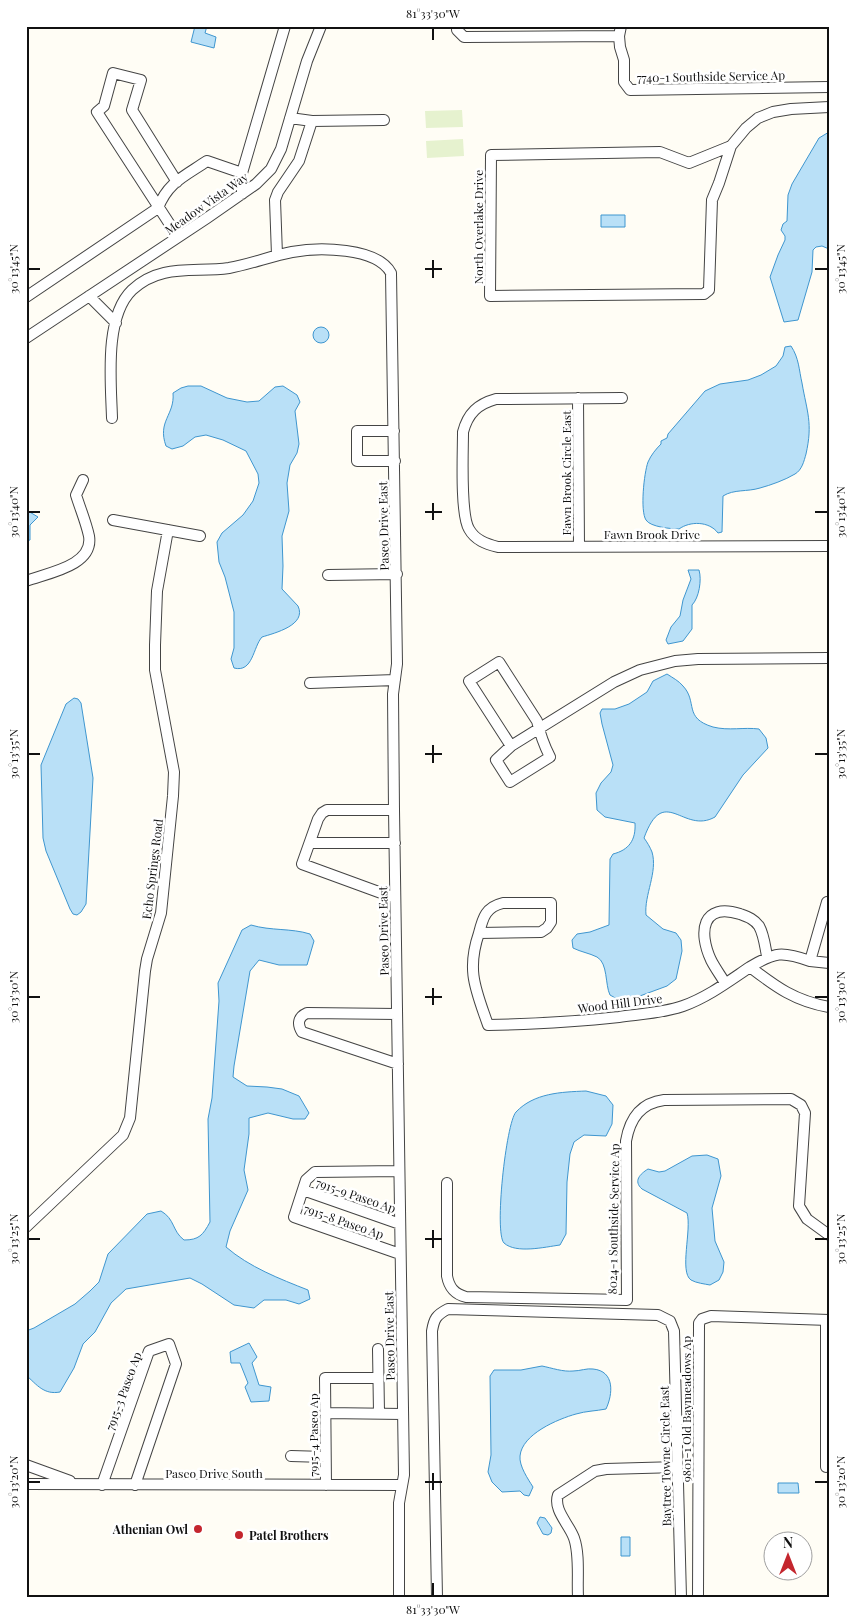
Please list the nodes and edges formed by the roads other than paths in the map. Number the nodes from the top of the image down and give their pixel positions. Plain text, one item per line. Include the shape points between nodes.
1 (285, 26) edge
2 (321, 26) edge
3 (457, 26) edge
4 (620, 31) edge
5 (829, 87) edge
6 (829, 108) edge
7 (290, 118) junction
8 (384, 120) dead end
9 (312, 121) junction
10 (731, 146) junction
11 (242, 173) junction
12 (177, 182) junction
13 (242, 194) junction
14 (158, 208) junction
15 (178, 238) junction
16 (277, 255) junction
17 (145, 260) junction
18 (152, 276) junction
19 (89, 296) junction
20 (26, 297) edge
21 (116, 323) junction
22 (26, 338) edge
23 (578, 398) junction
24 (622, 398) dead end
25 (112, 418) dead end
26 (394, 431) junction
27 (395, 461) junction
28 (83, 480) dead end
29 (113, 520) dead end
30 (168, 530) junction
31 (200, 536) dead end
32 (829, 546) edge
33 (579, 547) junction
34 (396, 574) junction
35 (328, 576) dead end
36 (26, 581) edge
37 (829, 658) edge
38 (395, 680) junction
39 (310, 683) dead end
40 (539, 730) junction
41 (511, 746) junction
42 (394, 810) junction
43 (310, 843) junction
44 (395, 843) junction
45 (395, 898) junction
46 (829, 903) edge
47 (479, 933) junction
48 (767, 956) junction
49 (810, 961) junction
50 (829, 963) edge
51 (750, 966) junction
52 (725, 984) junction
53 (829, 1008) edge
54 (397, 1014) junction
55 (398, 1064) junction
56 (399, 1171) junction
57 (447, 1183) dead end
58 (303, 1190) junction
59 (400, 1224) junction
60 (26, 1228) edge
61 (829, 1235) edge
62 (400, 1254) junction
63 (827, 1320) edge
64 (378, 1349) dead end
65 (378, 1378) junction
66 (325, 1413) junction
67 (379, 1413) junction
68 (403, 1414) junction
69 (291, 1456) dead end
70 (325, 1457) junction
71 (26, 1465) edge
72 (678, 1467) junction
73 (826, 1468) dead end
74 (26, 1484) edge
75 (77, 1484) junction
76 (102, 1485) junction
77 (326, 1485) junction
78 (402, 1485) junction
79 (135, 1486) junction
80 (399, 1597) edge
81 (437, 1597) edge
82 (578, 1597) edge
83 (681, 1597) edge
84 (698, 1597) edge

1 - 11 street
2 - 7 street, Meadow Vista Way
3 - 4 street via 464,37
4 - 5 street, 7740-1 Southside Service Ap via 624,82 630,90
6 - 10 street via 773,112 758,118
7 - 9 street
7 - 13 street, Meadow Vista Way via 271,169
8 - 9 street
9 - 16 street via 299,161 275,200
10 - 10 street, North Overlake Drive via 689,162 660,152 491,154 490,296 704,294 709,290 712,200
11 - 12 street via 207,162
11 - 13 street
12 - 14 street via 168,188
12 - 14 street via 132,110 141,80 113,73 104,106 97,112
13 - 15 street, Meadow Vista Way
14 - 15 street
14 - 20 street
15 - 17 street, Meadow Vista Way
16 - 18 street via 230,268 176,271
16 - 26 street, Paseo Drive East via 332,250 379,260 391,272
17 - 18 street
17 - 19 street, Meadow Vista Way
18 - 21 street via 126,298
19 - 21 street
19 - 22 street, Meadow Vista Way
21 - 25 street via 111,345
23 - 24 street
23 - 33 street, Fawn Brook Circle East
23 - 33 street, Fawn Brook Drive via 487,401 473,410 463,432 464,509 467,528 478,540 498,547
26 - 27 street, Paseo Drive East
26 - 27 street via 356,431 357,462
27 - 34 street, Paseo Drive East
28 - 36 street via 76,495 89,537 85,555 78,562
29 - 30 street
30 - 31 street
30 - 60 street, Echo Springs Road via 157,591 155,645 156,670 174,772 173,796 161,914 145,971 130,1118 123,1135
32 - 33 street, Fawn Brook Drive
34 - 35 street
34 - 38 street, Paseo Drive East via 398,664
37 - 40 street via 698,659 655,666 614,682
38 - 39 street
38 - 42 street, Paseo Drive East
40 - 41 street
40 - 41 street via 550,757 510,782 496,760
40 - 41 street via 537,721 499,662 469,681
42 - 43 street via 327,810 318,818
42 - 44 street, Paseo Drive East
43 - 44 street
43 - 45 street via 302,864
44 - 45 street, Paseo Drive East
45 - 54 street, Paseo Drive East
46 - 49 street
47 - 47 street via 484,914 496,905 551,903 551,922 541,932
47 - 52 street, Wood Hill Drive via 473,958 473,982 488,1025 580,1022 650,1014 684,1006
48 - 49 street via 788,954
48 - 51 street
48 - 52 street via 763,936 752,918 729,911 715,912 708,917 705,938 711,960
49 - 50 street
51 - 52 street, Wood Hill Drive
51 - 53 street via 793,996
54 - 55 street, Paseo Drive East
54 - 55 street via 307,1013 299,1019 299,1026 302,1032
55 - 56 street, Paseo Drive East
56 - 58 street, 7915-8 Paseo Ap via 315,1172 306,1180
56 - 59 street, Paseo Drive East
57 - 61 street, 8024-1 Southside Service Ap via 447,1276 452,1290 459,1295 627,1300 626,1141 633,1117 655,1101 791,1099 801,1105 805,1113 799,1206 807,1219
58 - 59 street, 7915-9 Paseo Ap
58 - 62 street, 7915-8 Paseo Ap via 294,1217
59 - 62 street, Paseo Drive East
62 - 68 street, Paseo Drive East
63 - 73 street
63 - 84 street, 9801-1 Old Baymeadows Ap via 711,1316 699,1323
64 - 65 street
65 - 66 street, 7915-4 Paseo Ap via 325,1378
65 - 67 street
66 - 67 street
66 - 70 street, 7915-4 Paseo Ap
67 - 68 street
68 - 78 street, Paseo Drive East
69 - 70 street
70 - 77 street, 7915-4 Paseo Ap
71 - 75 street
72 - 81 street, Baytree Towne Circle East via 674,1331 665,1317 448,1309 438,1314 432,1331
72 - 82 street via 606,1469 591,1473 558,1495 557,1508 577,1548
72 - 83 street, Baytree Towne Circle East
74 - 75 street, Paseo Drive South
75 - 76 street, Paseo Drive South
76 - 79 street, Paseo Drive South
76 - 79 street, 7915-3 Paseo Ap via 149,1351 169,1344 176,1364
77 - 78 street, Paseo Drive South
77 - 79 street, Paseo Drive South
78 - 80 street, Paseo Drive East via 399,1503

